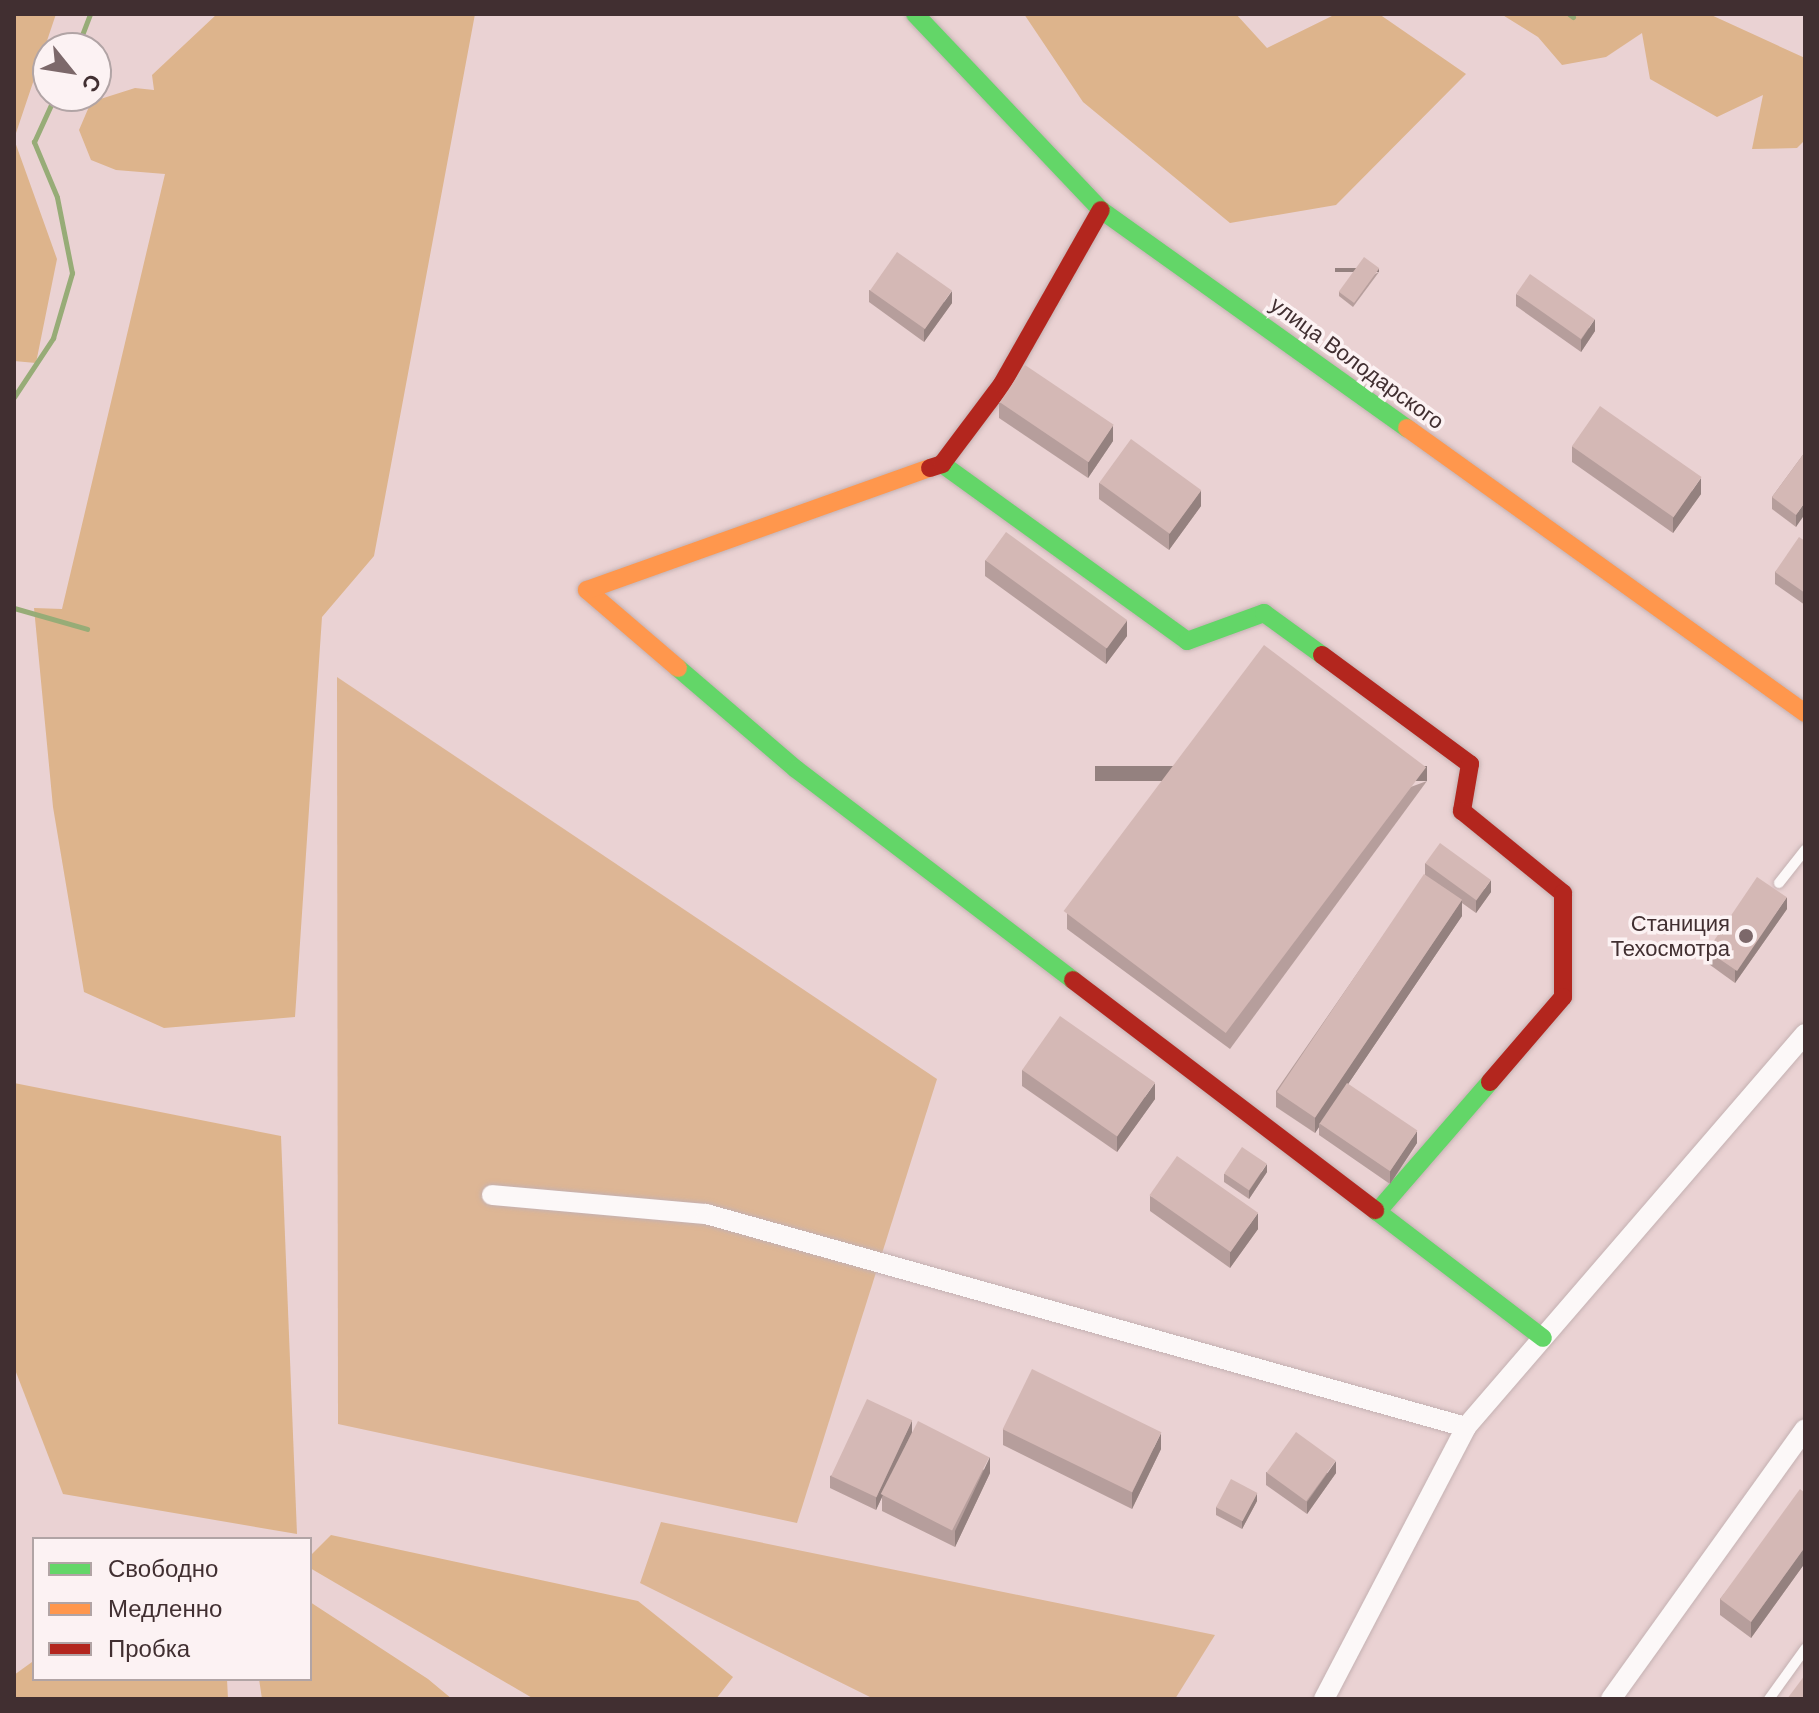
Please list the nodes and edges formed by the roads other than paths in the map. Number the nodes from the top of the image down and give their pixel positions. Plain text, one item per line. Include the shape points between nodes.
1 (915, 14) edge
2 (1101, 210) junction
3 (942, 464) junction
4 (1805, 713) edge
5 (1805, 850) edge
6 (1779, 883) dead end
7 (1805, 1034) edge
8 (492, 1195) dead end
9 (1377, 1212) junction
10 (1543, 1338) junction
11 (1466, 1427) junction
12 (1805, 1429) edge
13 (1805, 1649) edge
14 (1324, 1699) edge
15 (1611, 1699) edge
16 (1769, 1699) edge

1 - 2 street, улица Володарского
2 - 3 street via 1002,384
2 - 4 street, улица Володарского
3 - 9 street via 1187,641 1264,613 1470,764 1462,811 1563,893 1563,997
3 - 9 street via 587,590 796,769
5 - 6 lane
7 - 10 street
8 - 11 street via 706,1214
9 - 10 street
10 - 11 street
11 - 14 street
12 - 15 street
13 - 16 lane

